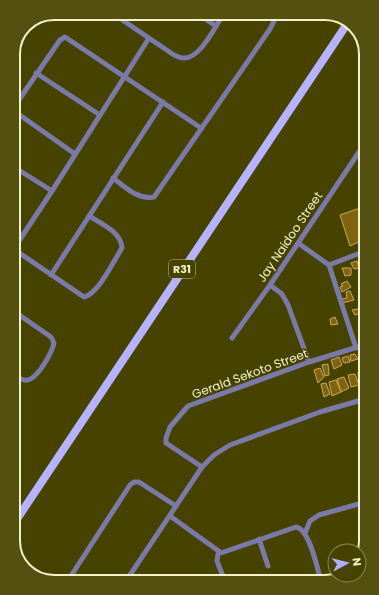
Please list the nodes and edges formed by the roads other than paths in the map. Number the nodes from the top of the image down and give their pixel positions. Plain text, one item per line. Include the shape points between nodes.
1 (122, 20) edge
2 (207, 20) edge
3 (220, 20) edge
4 (274, 20) edge
5 (216, 26) junction
6 (344, 26) edge
7 (149, 38) junction
8 (36, 73) junction
9 (125, 76) junction
10 (20, 98) edge
11 (163, 102) junction
12 (20, 115) edge
13 (100, 115) junction
14 (201, 128) junction
15 (359, 152) edge
16 (76, 154) junction
17 (20, 171) edge
18 (113, 178) junction
19 (52, 191) junction
20 (89, 216) junction
21 (20, 239) edge
22 (298, 243) junction
23 (20, 253) edge
24 (359, 254) edge
25 (329, 265) junction
26 (51, 274) junction
27 (270, 285) junction
28 (20, 316) edge
29 (232, 338) dead end
30 (359, 347) edge
31 (356, 348) junction
32 (309, 362) junction
33 (20, 379) edge
34 (359, 400) edge
35 (202, 467) junction
36 (359, 504) edge
37 (176, 506) junction
38 (20, 514) edge
39 (170, 516) junction
40 (305, 532) junction
41 (259, 539) junction
42 (220, 552) junction
43 (268, 566) dead end
44 (72, 575) edge
45 (130, 575) edge
46 (223, 575) edge
47 (319, 575) edge

1 - 7 street
2 - 5 street
3 - 5 street
4 - 14 street
5 - 7 street via 193,56 183,58
6 - 38 main road, R31
7 - 9 street
8 - 9 street via 60,40 65,37
8 - 10 street
8 - 13 street
9 - 11 street
9 - 13 street
11 - 14 street
11 - 18 street
12 - 16 street
13 - 16 street
14 - 18 street via 154,197 137,196
15 - 22 street, Jay Naidoo Street
16 - 19 street
17 - 19 street
18 - 20 street
19 - 21 street
20 - 26 street
20 - 26 street via 114,232 121,241 122,248 96,289 84,297
22 - 25 street
22 - 27 street, Jay Naidoo Street
23 - 26 street
24 - 25 street
25 - 31 street
27 - 29 street, Jay Naidoo Street
27 - 32 street via 282,294 288,305
28 - 33 street via 50,337 54,343 53,351 35,377
30 - 31 street, Gerald Sekoto Street
31 - 32 street, Gerald Sekoto Street
32 - 35 street, Gerald Sekoto Street via 188,406 170,427 166,442
34 - 35 street via 230,445 214,455
35 - 37 street
36 - 40 street via 319,515 310,520
37 - 39 street
37 - 44 street via 139,482 134,482
39 - 42 street
39 - 45 street
40 - 41 street via 296,527
40 - 47 street
41 - 42 street
41 - 43 street
42 - 46 street via 217,560

